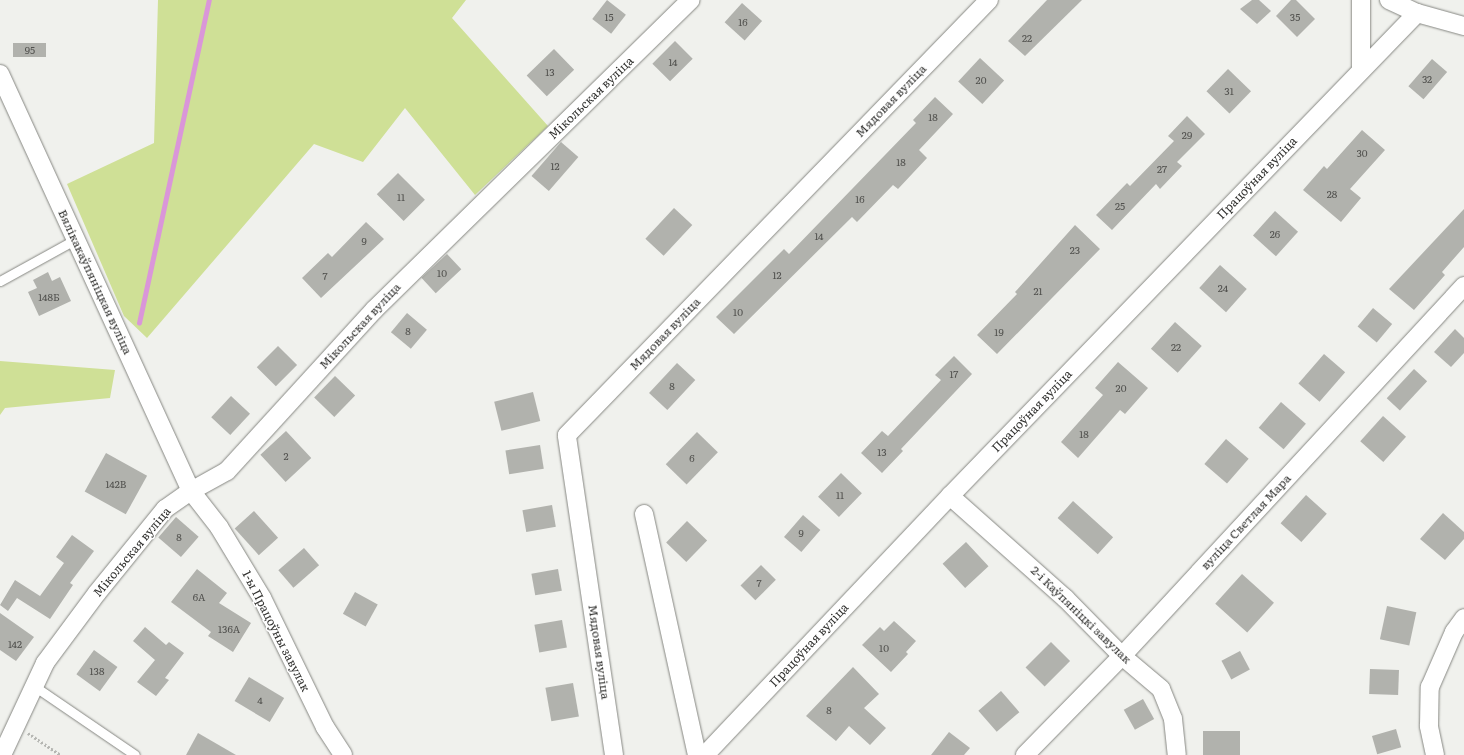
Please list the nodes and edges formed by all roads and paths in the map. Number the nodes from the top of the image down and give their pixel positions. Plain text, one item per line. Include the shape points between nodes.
1 (691, 0) edge
2 (989, 0) edge
3 (1361, 0) edge
4 (1389, 0) edge
5 (1417, 13) junction
6 (1464, 26) edge
7 (1361, 69) junction
8 (0, 74) edge
9 (76, 239) junction
10 (0, 281) edge
11 (1464, 286) edge
12 (191, 491) junction
13 (950, 496) junction
14 (644, 514) dead end
15 (1464, 618) edge
16 (1122, 656) junction
17 (34, 686) junction
18 (2, 755) edge
19 (135, 755) edge
20 (343, 755) edge
21 (614, 755) edge
22 (697, 755) edge
23 (705, 755) edge
24 (1025, 755) edge
25 (1176, 755) edge
26 (1435, 755) edge

1 - 12 street, Мікольская вуліца via 374,310 227,471
2 - 21 street, Мядовая вуліца via 567,435
3 - 7 street
4 - 5 street
5 - 6 street
5 - 7 street, Працоўная вуліца
7 - 13 street, Працоўная вуліца
8 - 9 street, Вялікакаўпяніцкая вуліца
9 - 10 lane
9 - 12 street, Вялікакаўпяніцкая вуліца
11 - 16 street, вуліца Светлая Мара
12 - 17 street, Мікольская вуліца via 165,509 45,663
12 - 20 street, 1-ы Працоўны завулак via 219,527 262,598 325,727
13 - 16 street, 2-і Каўпяніцкі завулак via 1065,598
13 - 23 street, Працоўная вуліца
14 - 22 street
15 - 26 street via 1454,632 1430,687 1429,726
16 - 24 street, вуліца Светлая Мара
16 - 25 street, 2-і Каўпяніцкі завулак via 1161,689 1173,719
17 - 18 street, Мікольская вуліца
17 - 19 lane

